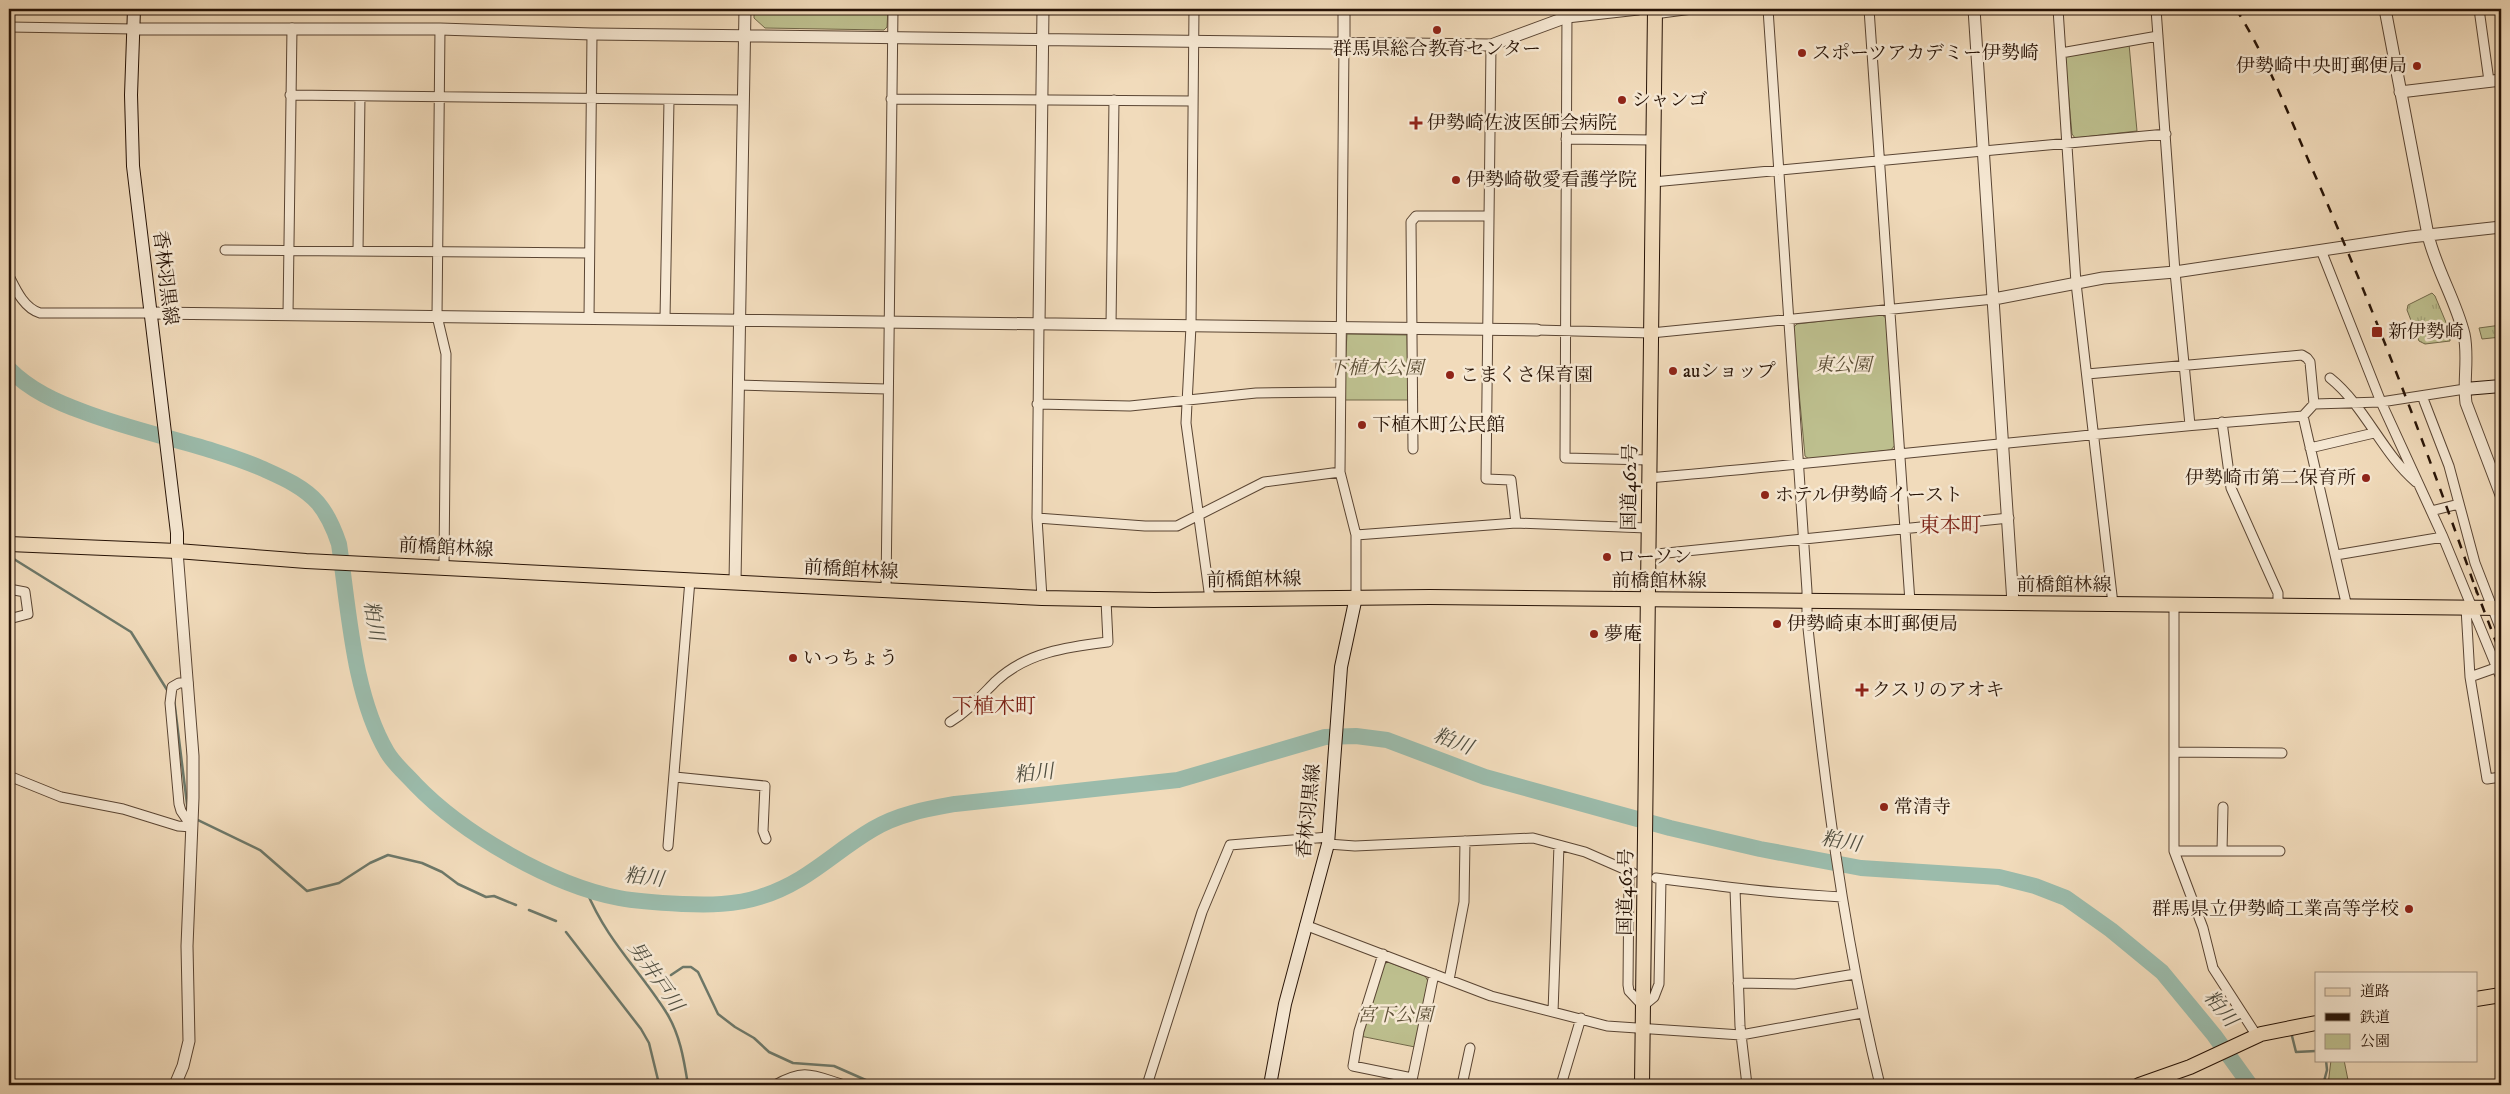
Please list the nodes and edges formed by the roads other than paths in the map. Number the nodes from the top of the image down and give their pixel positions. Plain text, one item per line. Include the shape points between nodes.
1 (134, 9) edge
2 (745, 9) edge
3 (893, 9) edge
4 (1043, 9) edge
5 (1194, 9) edge
6 (1344, 9) edge
7 (1638, 9) edge
8 (1692, 9) edge
9 (1768, 9) edge
10 (1869, 9) edge
11 (1974, 9) edge
12 (2058, 9) edge
13 (2156, 9) edge
14 (2385, 9) edge
15 (2479, 9) edge
16 (1654, 11) edge
17 (1567, 13) edge
18 (9, 27) edge
19 (292, 28) junction
20 (134, 29) junction
21 (440, 29) junction
22 (592, 34) junction
23 (745, 36) junction
24 (2158, 36) junction
25 (892, 38) junction
26 (1042, 40) junction
27 (1193, 43) junction
28 (1344, 44) junction
29 (1491, 45) junction
30 (2061, 53) junction
31 (2495, 80) edge
32 (2400, 92) junction
33 (290, 95) junction
34 (360, 96) junction
35 (440, 97) junction
36 (591, 99) junction
37 (891, 99) junction
38 (1042, 99) junction
39 (669, 100) junction
40 (744, 100) junction
41 (1114, 100) junction
42 (1192, 101) junction
43 (2166, 134) junction
44 (1566, 139) junction
45 (1653, 140) junction
46 (2068, 144) junction
47 (1984, 151) junction
48 (1881, 161) junction
49 (1779, 170) junction
50 (1653, 182) junction
51 (1489, 216) junction
52 (2501, 227) edge
53 (2428, 235) junction
54 (225, 250) dead end
55 (2321, 250) junction
56 (288, 251) junction
57 (358, 251) junction
58 (438, 252) junction
59 (589, 253) junction
60 (2176, 272) junction
61 (9, 276) edge
62 (2076, 283) junction
63 (1994, 299) junction
64 (1890, 309) junction
65 (150, 313) junction
66 (288, 314) junction
67 (437, 316) junction
68 (589, 318) junction
69 (665, 319) junction
70 (1788, 319) junction
71 (738, 320) junction
72 (888, 322) junction
73 (1039, 324) junction
74 (1110, 325) junction
75 (1191, 326) junction
76 (1340, 328) junction
77 (1412, 328) junction
78 (1488, 329) junction
79 (1537, 330) joint
80 (1565, 331) junction
81 (1650, 333) junction
82 (2185, 367) junction
83 (2087, 374) junction
84 (2330, 378) dead end
85 (738, 385) junction
86 (2501, 386) edge
87 (887, 389) junction
88 (2464, 390) junction
89 (1340, 392) junction
90 (1187, 399) junction
91 (2381, 402) junction
92 (2424, 402) dead end
93 (1037, 404) junction
94 (2314, 404) junction
95 (2354, 404) junction
96 (2302, 416) junction
97 (2222, 422) junction
98 (2190, 425) junction
99 (2374, 433) junction
100 (2094, 434) junction
101 (2002, 443) junction
102 (2310, 448) junction
103 (1413, 449) dead end
104 (1900, 454) junction
105 (1649, 460) junction
106 (1798, 465) junction
107 (1340, 472) junction
108 (1649, 478) junction
109 (2419, 484) junction
110 (2501, 495) edge
111 (2459, 504) junction
112 (2432, 511) junction
113 (1197, 516) junction
114 (1037, 518) junction
115 (2009, 518) junction
116 (1516, 522) junction
117 (1647, 528) junction
118 (1906, 528) junction
119 (1356, 535) junction
120 (2443, 537) junction
121 (1803, 539) junction
122 (9, 544) edge
123 (177, 551) junction
124 (1647, 555) junction
125 (2336, 555) junction
126 (444, 567) junction
127 (690, 580) junction
128 (735, 582) junction
129 (9, 589) edge
130 (886, 591) junction
131 (1356, 597) junction
132 (1042, 598) junction
133 (1210, 599) junction
134 (1648, 599) junction
135 (1106, 600) junction
136 (1808, 601) junction
137 (1910, 602) junction
138 (2013, 603) junction
139 (2113, 604) junction
140 (2174, 604) junction
141 (2278, 606) junction
142 (2347, 607) junction
143 (2470, 608) junction
144 (2497, 608) edge
145 (9, 619) edge
146 (2501, 630) edge
147 (2499, 667) edge
148 (2470, 677) junction
149 (2501, 678) edge
150 (188, 683) junction
151 (950, 722) dead end
152 (2174, 752) junction
153 (2282, 754) dead end
154 (9, 776) edge
155 (675, 777) junction
156 (2501, 777) edge
157 (2223, 807) dead end
158 (192, 827) junction
159 (766, 839) dead end
160 (1328, 841) junction
161 (1465, 841) junction
162 (1559, 845) junction
163 (668, 846) dead end
164 (2174, 851) junction
165 (2222, 851) junction
166 (2280, 851) dead end
167 (1735, 889) junction
168 (1842, 894) junction
169 (1305, 925) junction
170 (1383, 954) junction
171 (1434, 974) junction
172 (1854, 974) junction
173 (1450, 980) junction
174 (1738, 983) junction
175 (2501, 994) edge
176 (2478, 999) edge
177 (1643, 1006) junction
178 (1553, 1012) junction
179 (1862, 1013) junction
180 (1581, 1018) junction
181 (2315, 1024) edge
182 (1642, 1026) junction
183 (1741, 1034) junction
184 (2255, 1036) junction
185 (1470, 1048) dead end
186 (1412, 1082) edge
187 (175, 1085) edge
188 (775, 1085) edge
189 (844, 1085) edge
190 (1147, 1085) edge
191 (1270, 1085) edge
192 (1462, 1085) edge
193 (1561, 1085) edge
194 (1642, 1085) edge
195 (1747, 1085) edge
196 (1880, 1085) edge
197 (2139, 1085) edge

1 - 20 main road, 香林羽黒線
2 - 23 street
3 - 25 street
4 - 26 street
5 - 27 street
6 - 28 street
7 - 17 street
8 - 16 street
9 - 49 street
10 - 48 street
11 - 47 street
12 - 30 street
13 - 24 street
14 - 32 street
15 - 31 street
16 - 45 main road, 国道462号
17 - 29 street
17 - 44 street
18 - 20 street
19 - 20 street
19 - 21 street
19 - 33 street
20 - 65 main road, 香林羽黒線 via 131,139
21 - 22 street
21 - 35 street
22 - 23 street
22 - 36 street
23 - 25 street
23 - 40 street
24 - 30 street
24 - 43 street
25 - 26 street
25 - 37 street
26 - 27 street
26 - 38 street
27 - 28 street
27 - 42 street
28 - 29 street
28 - 76 street
29 - 51 street
30 - 46 street
31 - 32 street
32 - 53 street
33 - 34 street
33 - 56 street
34 - 35 street
34 - 57 street
35 - 36 street
35 - 58 street
36 - 39 street
36 - 59 street
37 - 38 street
37 - 72 street
38 - 41 street
38 - 73 street
39 - 40 street
39 - 69 street
40 - 71 street
41 - 42 street
41 - 74 street
42 - 75 street
43 - 46 street
43 - 60 street
44 - 45 street
44 - 80 street
45 - 50 main road, 国道462号
46 - 47 street
46 - 62 street
47 - 48 street
47 - 63 street
48 - 49 street
48 - 64 street
49 - 50 street
49 - 70 street
50 - 81 main road, 国道462号
51 - 77 street via 1416,216 1411,222
51 - 78 street
52 - 53 street
53 - 55 street
53 - 88 street via 2463,331 2468,356
54 - 56 street
55 - 60 street
55 - 91 street
56 - 57 street
56 - 66 street
57 - 58 street
58 - 59 street
58 - 67 street
59 - 68 street
60 - 62 street
60 - 82 street
61 - 65 street via 22,299 33,311 40,313
62 - 63 street
62 - 83 street
63 - 64 street
63 - 101 street
64 - 70 street
64 - 104 street
65 - 66 street
65 - 123 main road, 香林羽黒線
66 - 67 street
67 - 68 street
67 - 126 street via 446,354
68 - 69 street
69 - 71 street
70 - 81 street
70 - 106 street
71 - 72 street
71 - 85 street
72 - 73 street
72 - 87 street
73 - 74 street
73 - 93 street
74 - 75 street
75 - 76 street
75 - 90 street
76 - 77 street
76 - 89 street
77 - 78 street
77 - 103 street
78 - 79 street
78 - 116 street via 1486,479 1511,480
79 - 80 street
80 - 81 street
80 - 105 street via 1565,458
81 - 105 main road, 国道462号
82 - 83 street
82 - 94 street via 2302,355 2310,362
82 - 98 street
83 - 100 street
84 - 95 street
85 - 87 street
85 - 128 street
86 - 88 main road
87 - 130 street
88 - 91 street
88 - 110 street
89 - 90 street via 1256,393
89 - 107 street
90 - 93 street via 1130,406
90 - 113 street via 1186,423
91 - 95 street
91 - 109 street
92 - 111 street via 2449,466
93 - 114 street
94 - 95 street
94 - 96 street
95 - 99 street
96 - 97 street
96 - 102 street
97 - 98 street
97 - 141 street via 2231,488 2278,593
98 - 100 street
99 - 102 street
99 - 109 street via 2405,472
100 - 101 street
100 - 139 street
101 - 104 street
101 - 115 street
102 - 125 street
104 - 106 street
104 - 118 street
105 - 108 main road, 国道462号
106 - 108 street
106 - 121 street
107 - 113 street via 1264,482
107 - 119 street
108 - 117 main road, 国道462号
109 - 112 street
111 - 112 street
111 - 144 street via 2475,562
112 - 120 street
113 - 114 street via 1177,526
113 - 133 street
114 - 132 street
115 - 118 street
115 - 138 street
116 - 117 street
116 - 119 street
117 - 124 main road, 国道462号
118 - 121 street
118 - 137 street
119 - 131 street
120 - 125 street
120 - 143 street
121 - 124 street
121 - 136 street
122 - 123 main road, 前橋館林線
123 - 126 main road, 前橋館林線
123 - 150 street
124 - 134 main road, 国道462号
125 - 142 street
126 - 127 main road, 前橋館林線
127 - 128 main road, 前橋館林線
127 - 155 street
128 - 130 main road, 前橋館林線
129 - 145 street via 25,592 28,614
130 - 132 main road, 前橋館林線
131 - 133 main road, 前橋館林線
131 - 134 main road, 前橋館林線
131 - 160 main road, 香林羽黒線 via 1342,664
132 - 135 main road, 前橋館林線
133 - 135 main road, 前橋館林線
134 - 136 main road, 前橋館林線
134 - 177 main road, 国道462号
135 - 151 street via 1108,642 1036,656 998,680 975,704
136 - 137 main road, 前橋館林線
136 - 168 street via 1807,619 1830,823
137 - 138 main road, 前橋館林線
138 - 139 main road, 前橋館林線
139 - 140 main road, 前橋館林線
140 - 141 main road, 前橋館林線
140 - 152 street
141 - 142 main road, 前橋館林線
142 - 143 main road, 前橋館林線
143 - 144 main road, 前橋館林線
143 - 147 street
143 - 148 street
144 - 146 street
147 - 148 street
147 - 149 street
148 - 156 street via 2487,779
150 - 158 street via 193,756
150 - 158 street via 172,687 170,703 179,804
152 - 153 street
152 - 164 street
154 - 158 street via 62,797
155 - 159 street via 765,786 763,831
155 - 163 street
157 - 165 street
158 - 187 street via 187,946 189,1041
160 - 161 street via 1354,846
160 - 169 main road, 香林羽黒線
160 - 190 street via 1230,845 1202,912
161 - 162 street via 1533,838
161 - 173 street via 1464,902
162 - 177 street via 1593,855 1631,872 1628,984 1629,991
162 - 178 street
164 - 165 street
164 - 184 street via 2203,928 2213,968
165 - 166 street
167 - 168 street
167 - 174 street
167 - 177 street via 1658,878 1658,991
168 - 172 street
169 - 170 street
169 - 191 main road, 香林羽黒線 via 1285,1004
170 - 171 street
170 - 186 street via 1359,1031 1353,1066
171 - 173 street
171 - 186 street
172 - 174 street via 1795,984
172 - 179 street
173 - 178 street via 1509,1002
174 - 183 street
175 - 176 main road
177 - 182 main road, 国道462号
178 - 180 street
179 - 183 street
179 - 196 street
180 - 182 street via 1607,1026
180 - 193 street
181 - 184 main road
182 - 183 street
182 - 194 main road, 国道462号
183 - 195 street
184 - 197 main road via 2190,1067
185 - 192 street
188 - 189 street via 793,1075 812,1075

